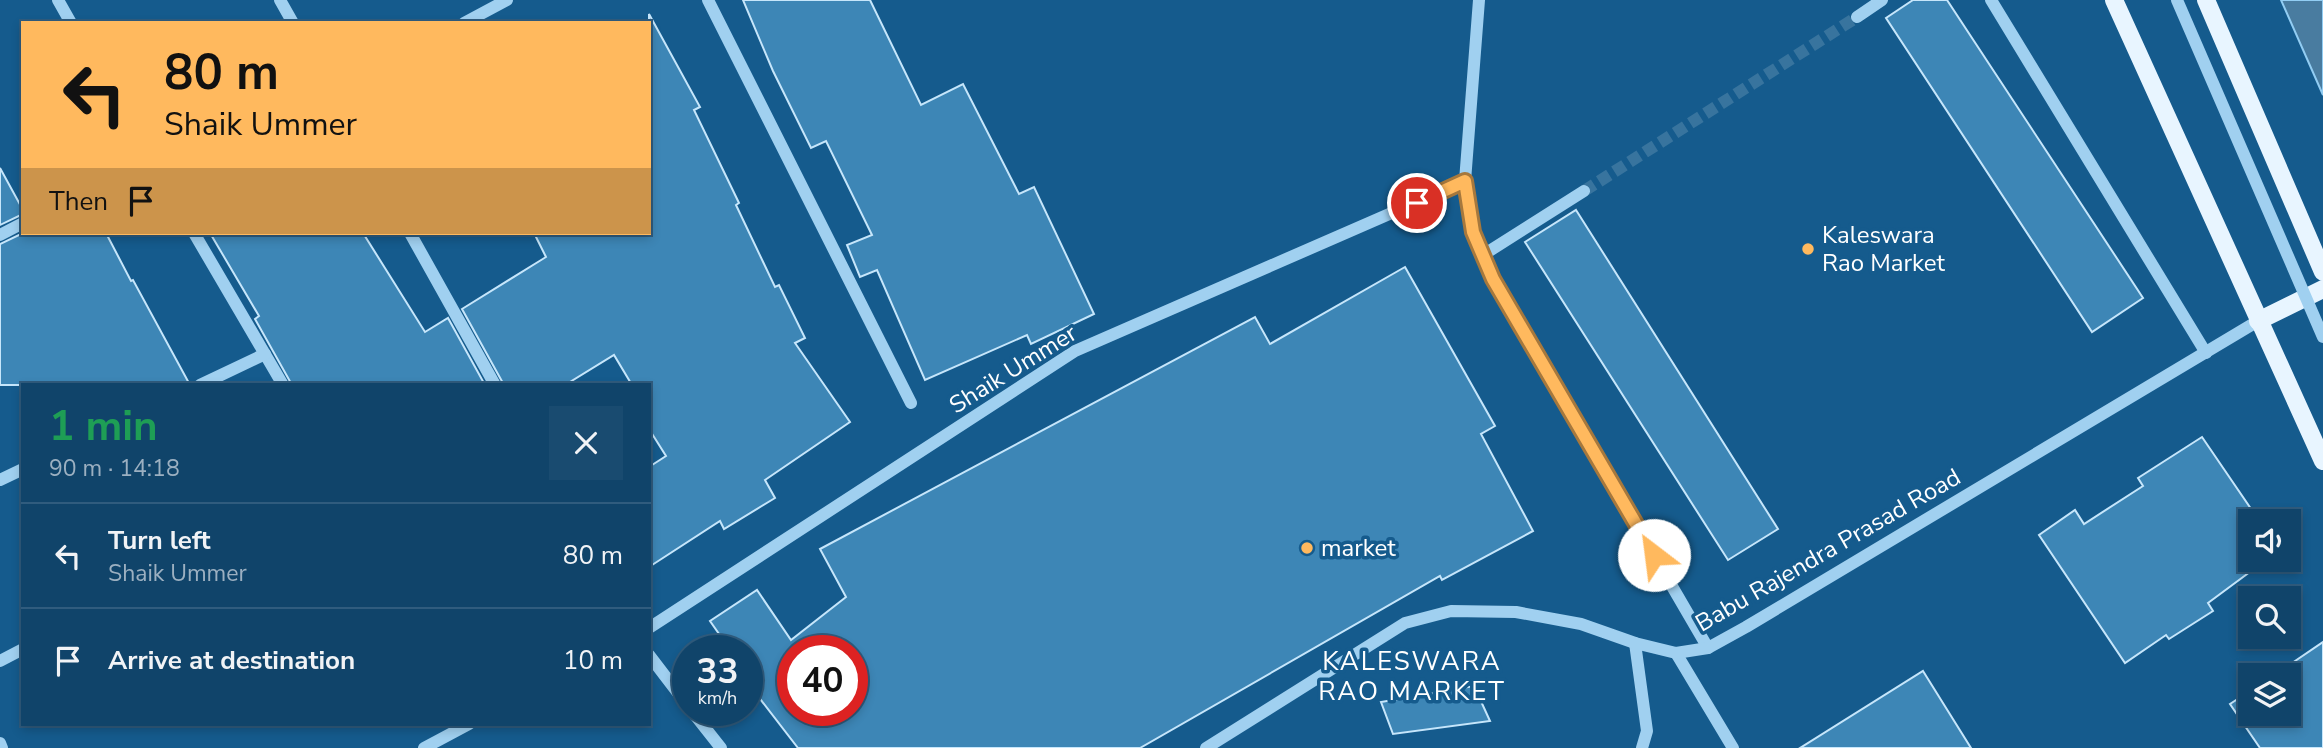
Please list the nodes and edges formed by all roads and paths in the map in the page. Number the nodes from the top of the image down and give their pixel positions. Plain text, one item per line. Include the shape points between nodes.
1 (58, 0) edge
2 (280, 0) edge
3 (507, 0) edge
4 (708, 0) edge
5 (1479, 0) edge
6 (1882, 0) edge
7 (1991, 0) edge
8 (2114, 0) edge
9 (2177, 0) edge
10 (2206, 0) edge
11 (1857, 17) tunnel mouth
12 (70, 21) edge
13 (292, 21) edge
14 (468, 21) edge
15 (1465, 181) junction
16 (1584, 191) tunnel mouth
17 (21, 224) edge
18 (0, 235) edge
19 (195, 235) edge
20 (411, 235) edge
21 (1483, 255) junction
22 (2323, 272) edge
23 (2323, 289) edge
24 (2258, 321) junction
25 (2323, 337) edge
26 (2206, 352) junction
27 (265, 354) junction
28 (204, 383) edge
29 (282, 383) edge
30 (494, 383) edge
31 (911, 403) dead end
32 (2323, 461) edge
33 (21, 470) edge
34 (0, 480) edge
35 (651, 627) edge
36 (1635, 643) junction
37 (1708, 648) junction
38 (21, 650) edge
39 (1676, 653) junction
40 (651, 658) edge
41 (0, 661) edge
42 (672, 685) edge
43 (465, 726) edge
44 (704, 726) edge
45 (0, 743) edge
46 (2, 748) edge
47 (424, 748) edge
48 (721, 748) edge
49 (1206, 748) edge
50 (1642, 748) edge
51 (1733, 748) edge

1 - 12 street
2 - 13 street
3 - 14 street
4 - 31 street
5 - 15 street
6 - 11 street
7 - 26 street
8 - 24 main road
9 - 25 street, bridge
10 - 22 main road
15 - 21 street via 1473,232
15 - 35 street, Shaik Ummer via 1075,351
16 - 21 street
17 - 18 street
19 - 27 street
20 - 30 street
21 - 37 street
23 - 24 main road
24 - 26 street, Babu Rajendra Prasad Road
24 - 32 main road
26 - 37 street, Babu Rajendra Prasad Road
27 - 28 street
27 - 29 street
33 - 34 street
36 - 39 street, Babu Rajendra Prasad Road
36 - 49 street, Babu Rajendra Prasad Road via 1581,624 1517,612 1451,611 1405,623
36 - 50 street via 1647,731
37 - 39 street, Babu Rajendra Prasad Road
38 - 41 street
39 - 51 street
40 - 42 street
43 - 47 street
44 - 48 street
45 - 46 street

